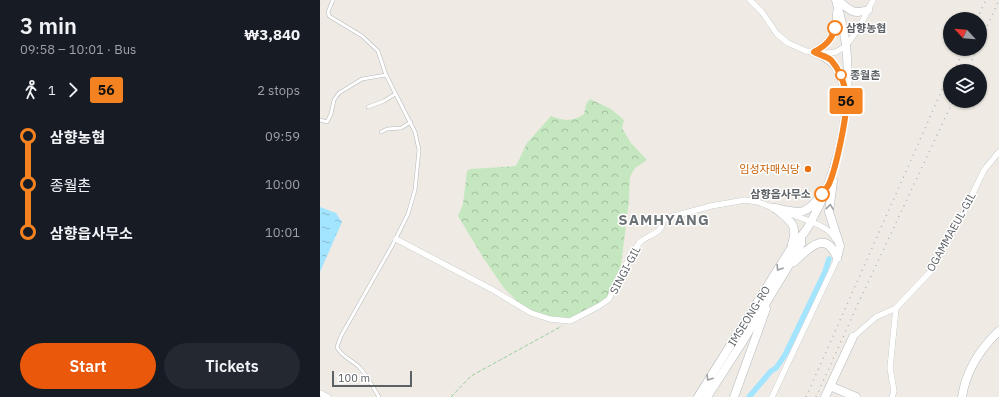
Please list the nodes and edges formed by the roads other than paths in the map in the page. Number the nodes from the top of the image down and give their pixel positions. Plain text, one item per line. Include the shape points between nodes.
1 (333, 0) edge
2 (750, 0) edge
3 (837, 0) edge
4 (873, 0) edge
5 (868, 10) junction
6 (846, 46) junction
7 (814, 52) junction
8 (386, 75) junction
9 (395, 94) junction
10 (846, 95) junction
11 (368, 107) dead end
12 (320, 120) edge
13 (411, 122) junction
14 (381, 132) dead end
15 (999, 152) edge
16 (835, 164) junction
17 (828, 185) junction
18 (774, 208) junction
19 (811, 222) junction
20 (802, 237) junction
21 (396, 239) junction
22 (791, 249) junction
23 (837, 258) junction
24 (787, 268) junction
25 (773, 291) junction
26 (896, 308) junction
27 (999, 331) edge
28 (853, 337) joint
29 (830, 386) junction
30 (320, 393) edge
31 (328, 397) edge
32 (379, 397) edge
33 (698, 397) edge
34 (707, 397) edge
35 (734, 397) edge
36 (772, 397) edge
37 (826, 397) edge
38 (856, 397) edge
39 (892, 397) edge
40 (962, 397) edge

1 - 8 lane via 329,16 362,36 375,49
2 - 7 street via 783,39 799,48
3 - 5 main road via 852,12
3 - 6 main road, IMSEONG-RO
3 - 7 main road via 834,34 827,43
4 - 5 street
5 - 6 street
6 - 7 street via 836,52
6 - 10 main road, IMSEONG-RO
7 - 10 main road via 827,57 836,67 841,75
8 - 9 lane
8 - 12 lane via 362,79 344,90 334,100 327,122
9 - 11 lane
9 - 13 lane
10 - 16 main road, IMSEONG-RO via 842,135
13 - 14 lane via 402,128
13 - 21 lane via 419,150 417,176 411,205
15 - 26 street, OGAMMAEUL-GIL via 984,170 931,271
16 - 17 main road, IMSEONG-RO
23 -> 16 main road via 840,246 829,212
17 - 18 main road via 808,210 796,212
17 - 19 main road, IMSEONG-RO
18 - 19 street, SINGI-GIL
18 - 21 street, SINGI-GIL via 745,200 663,219 664,225 661,229 639,243 620,274 609,299 570,321 550,319 531,313
18 - 22 main road via 794,227
19 - 20 main road, IMSEONG-RO
19 - 23 street, SINGI-GIL via 826,229 835,238
20 - 22 main road, IMSEONG-RO
20 - 24 main road, IMSEONG-RO via 801,244
21 - 32 lane via 337,347 359,366
22 -> 33 main road, IMSEONG-RO
23 - 24 main road via 832,248 820,243 810,247
23 - 36 street
24 - 25 main road, IMSEONG-RO
25 - 34 main road, IMSEONG-RO
25 - 35 main road, IMSEONG-RO
26 - 28 street, OGAMMAEUL-GIL via 876,317
26 - 39 street via 890,368 894,391
27 - 40 main road via 970,369
28 - 29 main road, OGAMMAEUL-GIL
29 - 37 main road, OGAMMAEUL-GIL
29 - 38 main road
30 - 31 street

